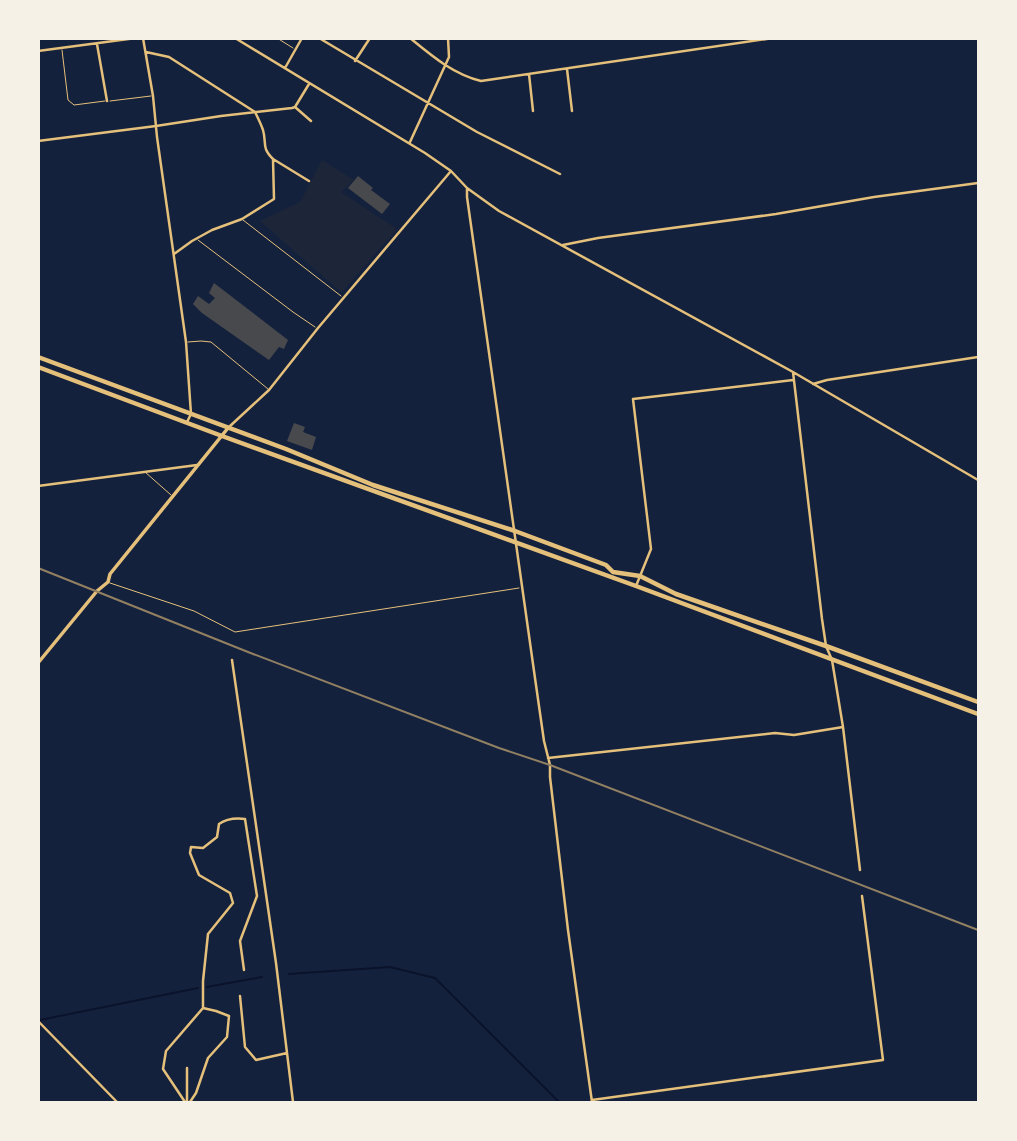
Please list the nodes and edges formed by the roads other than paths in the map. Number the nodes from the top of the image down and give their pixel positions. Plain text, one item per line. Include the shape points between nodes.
1 (136, 38) edge
2 (143, 38) edge
3 (235, 38) edge
4 (277, 38) edge
5 (302, 38) edge
6 (319, 38) edge
7 (370, 38) edge
8 (410, 38) edge
9 (448, 38) edge
10 (774, 38) edge
11 (97, 44) junction
12 (62, 48) junction
13 (296, 50) junction
14 (38, 51) edge
15 (145, 52) junction
16 (355, 61) junction
17 (445, 66) junction
18 (285, 68) junction
19 (566, 68) junction
20 (529, 74) junction
21 (309, 84) junction
22 (153, 96) junction
23 (107, 101) junction
24 (428, 103) junction
25 (295, 107) junction
26 (533, 111) dead end
27 (572, 111) dead end
28 (255, 112) junction
29 (311, 121) dead end
30 (156, 126) junction
31 (38, 141) edge
32 (409, 143) junction
33 (273, 159) junction
34 (451, 170) junction
35 (560, 174) dead end
36 (309, 181) dead end
37 (978, 183) edge
38 (467, 188) junction
39 (242, 219) junction
40 (196, 238) junction
41 (562, 246) junction
42 (174, 254) junction
43 (343, 298) junction
44 (318, 328) junction
45 (186, 342) junction
46 (38, 357) edge
47 (978, 357) edge
48 (38, 367) edge
49 (793, 372) junction
50 (793, 380) junction
51 (813, 384) junction
52 (270, 390) junction
53 (191, 414) junction
54 (187, 422) junction
55 (228, 428) junction
56 (222, 436) junction
57 (197, 465) junction
58 (145, 472) junction
59 (978, 480) edge
60 (38, 486) edge
61 (172, 496) junction
62 (515, 531) junction
63 (516, 542) junction
64 (640, 576) junction
65 (108, 582) junction
66 (636, 586) junction
67 (522, 587) junction
68 (826, 646) junction
69 (232, 660) dead end
70 (832, 660) junction
71 (38, 663) edge
72 (978, 702) edge
73 (978, 714) edge
74 (844, 727) junction
75 (548, 758) junction
76 (860, 870) dead end
77 (862, 896) dead end
78 (244, 970) dead end
79 (240, 996) dead end
80 (203, 1008) junction
81 (38, 1021) edge
82 (287, 1053) junction
83 (187, 1068) dead end
84 (592, 1101) edge
85 (117, 1102) edge
86 (187, 1102) edge
87 (293, 1102) edge

1 - 11 street
2 - 15 street
3 - 18 street
4 - 13 lane
5 - 13 street
6 - 16 street
7 - 16 street
8 - 17 street
9 - 17 street
10 - 19 street
11 - 12 street
11 - 23 street
12 - 14 street
12 - 23 lane via 68,100 74,105
13 - 18 street
15 - 22 street
15 - 28 street via 169,57
16 - 24 street
17 - 20 street via 481,81
17 - 24 street
18 - 21 street
19 - 20 street
19 - 27 street
20 - 26 street
21 - 25 street
21 - 32 street
22 - 23 lane
22 - 30 street
24 - 32 street
24 - 35 street
25 - 28 street
25 - 29 street
28 - 30 street
28 - 33 street via 264,146
30 - 31 street
30 - 42 street
32 - 34 street
33 - 36 street
33 - 39 street via 274,199
34 - 38 street
34 - 43 street
37 - 41 street
38 - 41 street
38 - 62 street
39 - 40 street
39 - 43 lane
40 - 42 street
40 - 44 lane
41 - 49 street
42 - 45 street
43 - 44 street
44 - 52 street
45 - 52 lane via 211,342
45 - 53 street
46 - 53 main road
47 - 51 street
48 - 54 main road
49 - 50 street
49 - 51 street
50 - 64 street via 633,399 651,549
50 - 68 street
51 - 59 street
52 - 55 street
53 - 54 street
53 - 55 main road
54 - 56 main road
55 - 56 street
55 - 62 main road via 373,485
56 - 57 street
56 - 63 main road
57 - 58 street
57 - 61 street
58 - 60 street
58 - 61 lane
61 - 65 street
62 - 63 street
62 - 64 main road via 606,565 613,572
63 - 66 main road
63 - 67 street
64 - 66 street
64 - 68 main road via 676,594
65 - 67 lane via 194,611 236,632
65 - 71 street
66 - 70 main road
67 - 75 street
68 - 70 street
68 - 72 main road
69 - 82 street
70 - 73 main road
70 - 74 street
74 - 75 street
74 - 76 street
75 - 84 street
77 - 84 street via 883,1060
78 - 80 street via 240,941 257,895 245,819 240,818 219,824 217,837 203,848 191,847 199,875 230,893 233,903 208,934
79 - 82 street via 246,1047 256,1060
80 - 86 street via 166,1051 163,1069
80 - 86 street via 229,1016 227,1037 208,1058 196,1093
81 - 85 street
82 - 87 street
83 - 86 street

